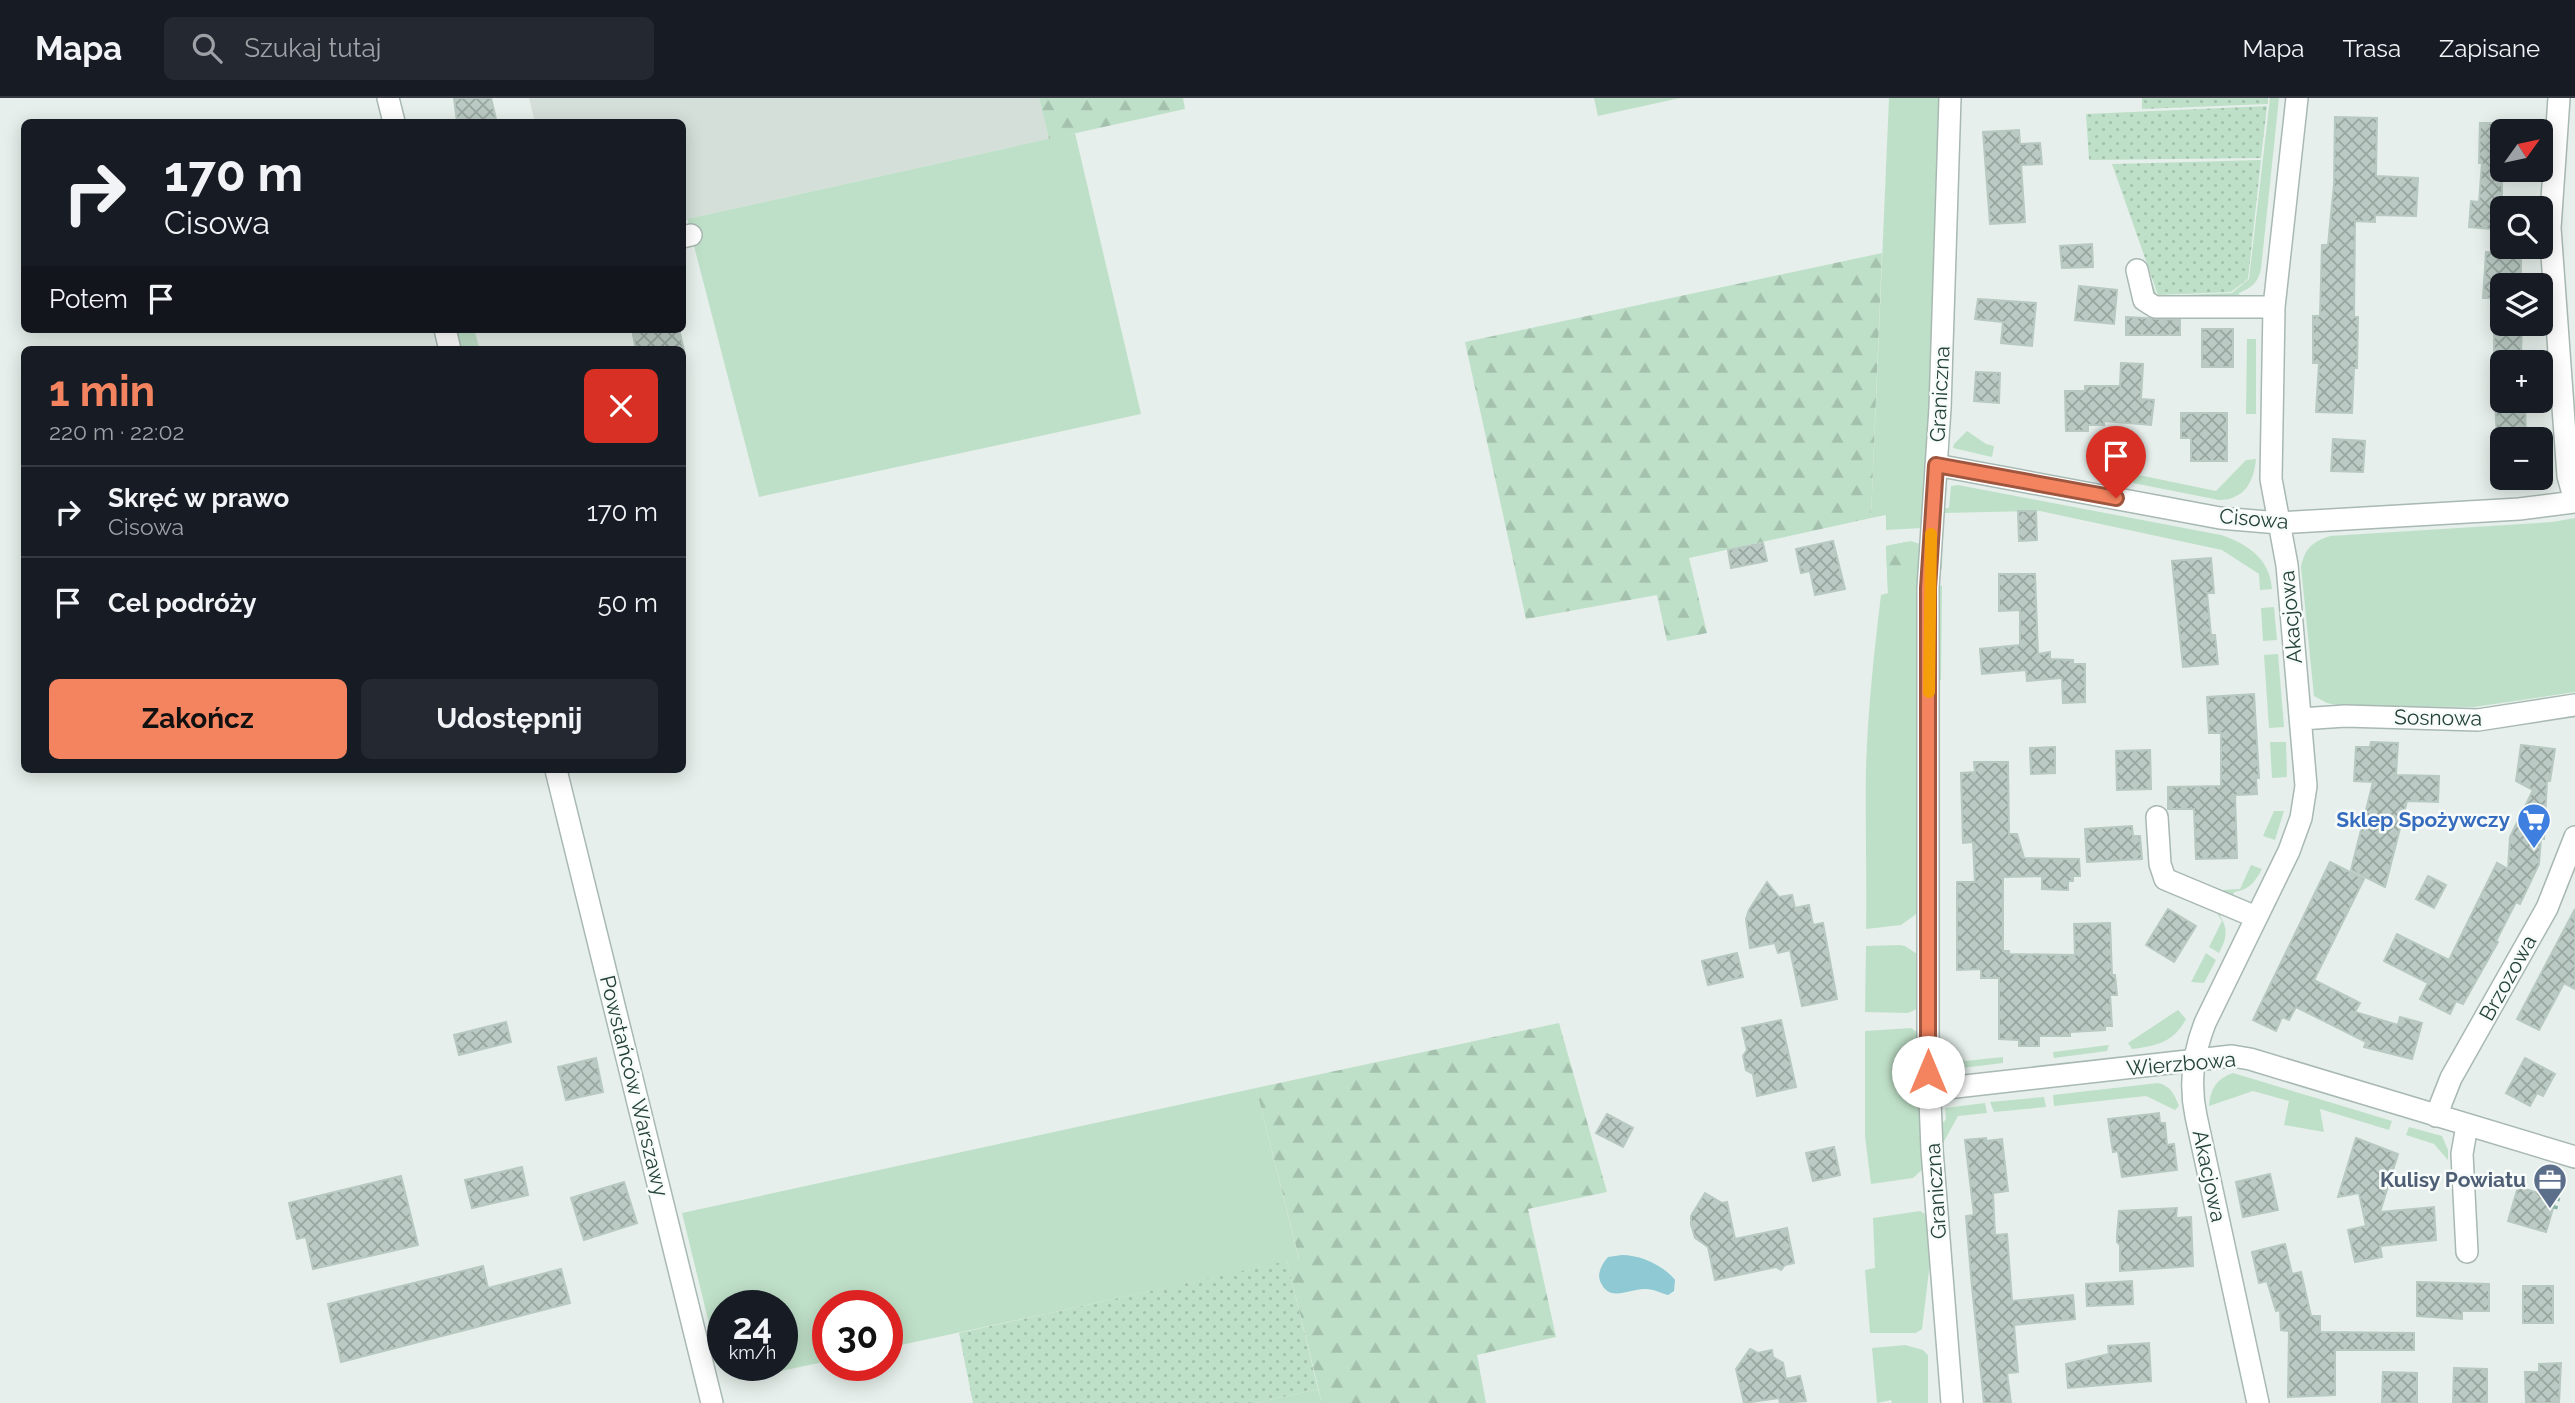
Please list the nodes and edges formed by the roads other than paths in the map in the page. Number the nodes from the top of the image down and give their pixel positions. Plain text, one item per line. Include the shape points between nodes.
1 (388, 98) edge
2 (1950, 98) edge
3 (2297, 98) edge
4 (2560, 98) edge
5 (393, 119) edge
6 (2137, 270) dead end
7 (2274, 307) junction
8 (1936, 465) junction
9 (2575, 502) edge
10 (2279, 523) junction
11 (2575, 705) edge
12 (2301, 719) junction
13 (557, 773) edge
14 (2157, 817) dead end
15 (2575, 837) edge
16 (2256, 917) junction
17 (2194, 1059) junction
18 (1929, 1090) junction
19 (2436, 1116) junction
20 (2467, 1125) junction
21 (2571, 1163) edge
22 (2467, 1252) dead end
23 (712, 1403) edge
24 (1952, 1403) edge
25 (2258, 1403) edge

1 - 5 street
2 - 8 street, Graniczna
3 - 7 street, Akacjowa
4 - 9 street via 2550,228 2568,476
6 - 7 street via 2144,300 2155,307
7 - 10 street, Akacjowa via 2272,479
8 - 10 street, Cisowa via 2220,517
8 - 18 street, Graniczna via 1928,588
9 - 10 street, Cisowa
10 - 12 street, Akacjowa
11 - 12 street, Sosnowa via 2478,720
12 - 16 street, Akacjowa via 2306,786 2301,818
13 - 23 street, Powstańców Warszawy
14 - 16 street via 2165,879
15 - 19 street, Brzozowa via 2547,908 2451,1078
16 - 17 street, Akacjowa via 2205,1023
17 - 18 street, Wierzbowa
17 - 19 street, Wierzbowa via 2250,1059
17 - 25 street, Akacjowa via 2192,1098
18 - 24 street, Graniczna
19 - 20 street, Wierzbowa
20 - 21 street, Wierzbowa
20 - 22 street via 2462,1154

